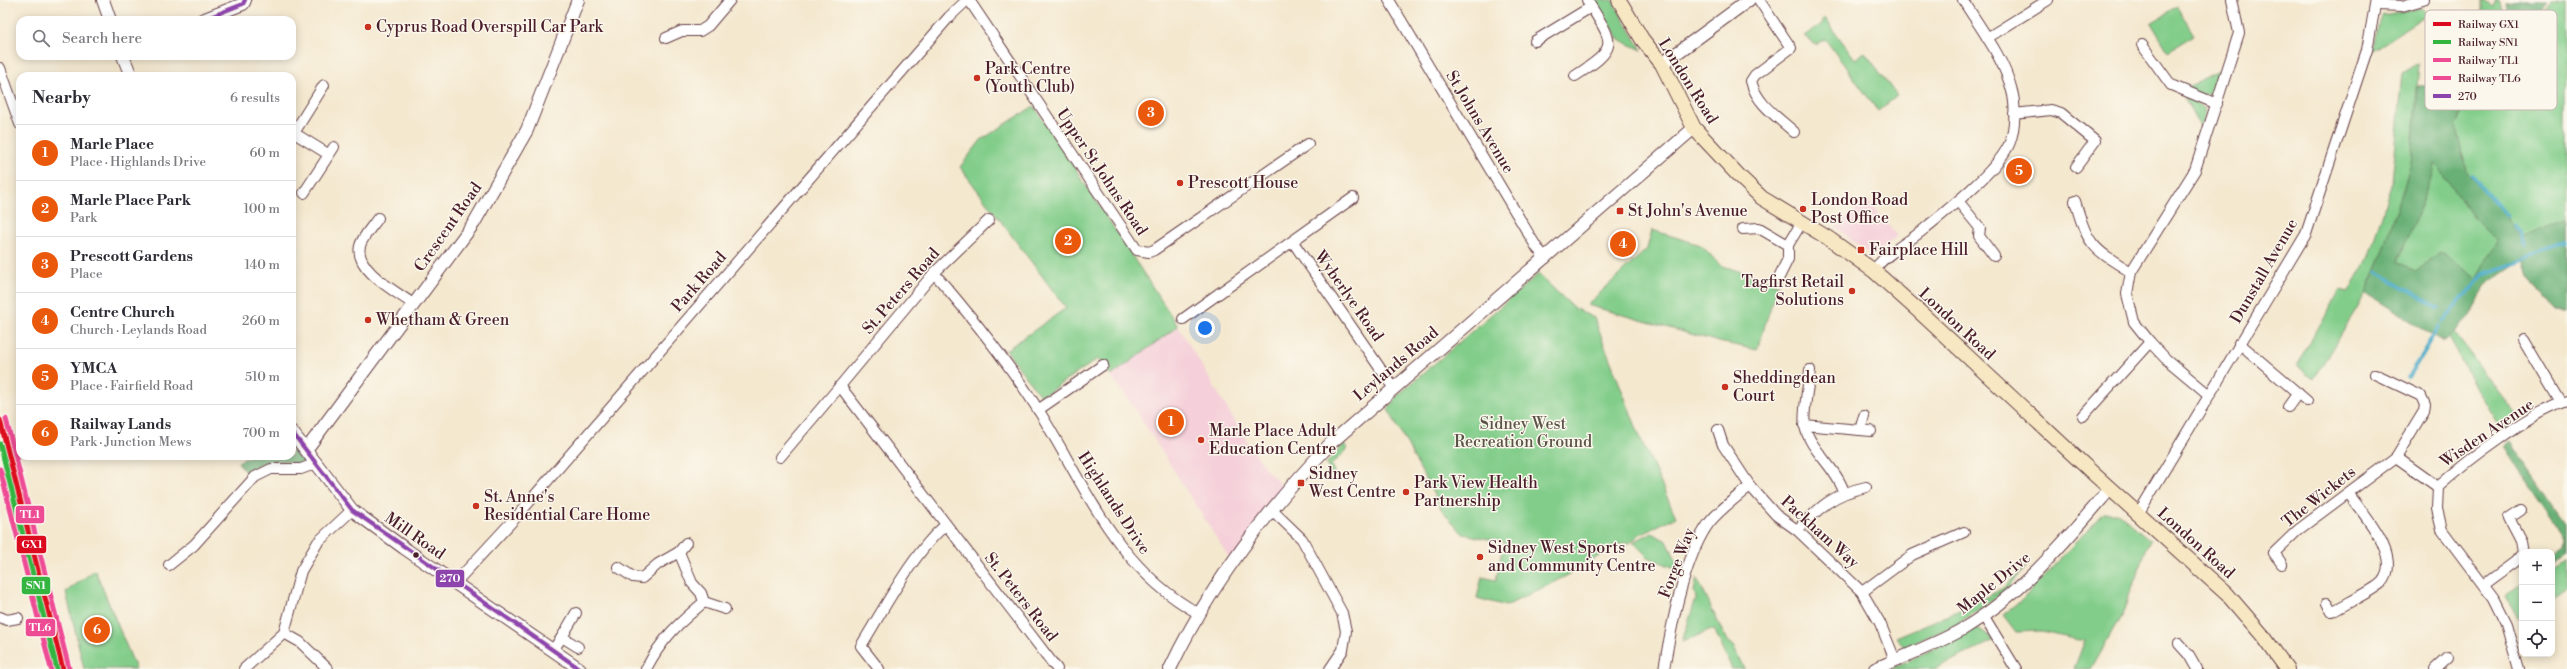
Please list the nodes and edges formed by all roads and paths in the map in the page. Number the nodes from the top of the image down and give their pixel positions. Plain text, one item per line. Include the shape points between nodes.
1 (103, 0) edge
2 (245, 0) edge
3 (578, 0) edge
4 (730, 0) edge
5 (1389, 0) edge
6 (1619, 0) edge
7 (1749, 0) edge
8 (1759, 0) edge
9 (1963, 0) edge
10 (2048, 0) edge
11 (2232, 0) edge
12 (2422, 0) edge
13 (965, 1) edge
14 (1589, 3) edge
15 (2376, 3) edge
16 (109, 16) edge
17 (212, 16) edge
18 (666, 38) dead end
19 (1987, 38) junction
20 (1535, 41) dead end
21 (2142, 45) dead end
22 (125, 60) edge
23 (1662, 64) junction
24 (0, 68) edge
25 (129, 72) edge
26 (1575, 76) dead end
27 (324, 85) dead end
28 (2217, 104) junction
29 (16, 113) edge
30 (2014, 114) junction
31 (1694, 128) junction
32 (296, 129) edge
33 (1794, 132) dead end
34 (296, 135) edge
35 (1308, 144) dead end
36 (2076, 166) dead end
37 (304, 192) dead end
38 (1353, 198) dead end
39 (1958, 201) junction
40 (2075, 201) dead end
41 (378, 218) dead end
42 (989, 220) dead end
43 (1802, 222) junction
44 (1744, 229) dead end
45 (1293, 242) junction
46 (1788, 245) junction
47 (1994, 256) dead end
48 (1546, 258) junction
49 (1874, 271) junction
50 (2131, 272) junction
51 (934, 273) junction
52 (1778, 279) dead end
53 (414, 304) junction
54 (1183, 319) dead end
55 (2522, 339) dead end
56 (2150, 342) junction
57 (2239, 343) junction
58 (1103, 365) dead end
59 (1810, 370) dead end
60 (2375, 374) dead end
61 (840, 386) junction
62 (1393, 387) junction
63 (2298, 393) junction
64 (2208, 394) junction
65 (2307, 401) dead end
66 (2564, 402) edge
67 (2288, 407) dead end
68 (1038, 410) junction
69 (1864, 416) dead end
70 (2083, 416) dead end
71 (1804, 425) junction
72 (1718, 430) dead end
73 (1860, 430) junction
74 (1871, 431) dead end
75 (296, 437) edge
76 (306, 450) junction
77 (780, 457) dead end
78 (2396, 457) junction
79 (317, 463) junction
80 (1750, 486) junction
81 (1866, 487) dead end
82 (2438, 487) junction
83 (2110, 489) junction
84 (1844, 492) junction
85 (2349, 494) junction
86 (352, 510) junction
87 (1272, 510) junction
88 (2521, 510) dead end
89 (2138, 514) junction
90 (946, 525) junction
91 (1797, 530) junction
92 (1964, 532) dead end
93 (686, 543) dead end
94 (2522, 549) edge
95 (679, 552) junction
96 (2519, 558) edge
97 (2282, 564) dead end
98 (169, 565) dead end
99 (618, 567) dead end
100 (455, 583) junction
101 (2485, 584) junction
102 (1862, 592) junction
103 (704, 602) junction
104 (2327, 603) dead end
105 (725, 609) dead end
106 (576, 613) dead end
107 (1198, 613) junction
108 (1983, 615) junction
109 (0, 617) edge
110 (18, 618) dead end
111 (284, 633) junction
112 (562, 636) junction
113 (2179, 644) dead end
114 (578, 647) dead end
115 (553, 650) junction
116 (2448, 658) dead end
117 (1895, 660) junction
118 (244, 669) edge
119 (328, 669) edge
120 (578, 669) edge
121 (646, 669) edge
122 (879, 669) edge
123 (1057, 669) edge
124 (1171, 669) edge
125 (1330, 669) edge
126 (1664, 669) edge
127 (1875, 669) edge
128 (2016, 669) edge
129 (2197, 669) edge
130 (2287, 669) edge
131 (2436, 669) edge
132 (2519, 669) edge

1 - 16 street
2 - 17 street via 243,4
3 - 53 street, Crescent Road via 527,130 474,223
4 - 18 street via 708,26 700,30 682,31
5 - 48 street, St Johns Avenue via 1537,248
6 - 23 main road, London Road via 1642,39
7 - 23 street
8 - 33 street via 1791,48 1755,75 1751,81 1753,89 1772,115
9 - 19 street
10 - 19 street
11 - 28 street via 2239,33
12 - 15 street via 2402,6
13 - 35 street, Upper St Johns Road via 1137,250 1154,250
13 - 100 street, Park Road
14 - 20 street
14 - 26 street via 1609,39 1607,51 1601,59
15 - 57 street, Dunstall Avenue via 2367,50 2306,234
19 - 30 street via 1999,58 2013,92
21 - 28 street via 2171,85
22 - 25 street
23 - 31 main road, London Road
24 - 29 street
27 - 32 street
28 - 50 street via 2195,170
30 - 36 street via 2051,110 2060,113 2095,141
30 - 39 street via 2010,142 1997,162
31 - 43 main road, London Road via 1762,198
31 - 48 street, Leylands Road
34 - 37 street via 331,151
38 - 45 street, Wyberlye Road
39 - 47 street via 1980,228 1978,236
39 - 49 street via 1877,265
40 - 50 street via 2084,232 2098,252
41 - 53 street via 360,246 360,257 369,272
42 - 51 street, St. Peters Road
43 - 46 street
43 - 49 main road, London Road
44 - 46 street via 1759,228
45 - 54 street, Wyberlye Road
45 - 62 street, Wyberlye Road
46 - 52 street via 1788,259
48 - 62 street, Leylands Road
49 - 83 main road, London Road
50 - 56 street via 2127,294 2134,322
51 - 61 street, St. Peters Road
51 - 68 street, Highlands Drive via 988,338
53 - 76 street, Crescent Road
55 - 66 street
56 - 64 street via 2166,360
56 - 70 street
57 - 63 street
57 - 64 street, Dunstall Avenue
58 - 68 street
59 - 71 street
60 - 78 street, The Wickets via 2421,396 2426,405
61 - 77 street, St. Peters Road
61 - 90 street, St. Peters Road
62 - 87 street, Leylands Road via 1331,443 1294,481
63 - 65 street
63 - 67 street
64 - 89 street, Dunstall Avenue
66 - 82 street, Wisden Avenue via 2510,432 2459,468
68 - 107 street, Highlands Drive via 1079,483 1127,554 1155,585
69 - 73 street
71 - 73 street
71 - 84 street via 1812,441 1837,474
72 - 80 street, Packham Way via 1723,445
73 - 74 street
75 - 76 street, Mill Road
76 - 79 street, Mill Road
78 - 82 street
78 - 85 street, The Wickets
79 - 86 street, Mill Road
79 - 98 street via 301,470 271,469 254,477 194,545
80 - 91 street, Packham Way via 1776,515
80 - 126 street, Forge Way via 1710,523 1699,542 1672,622
81 - 84 street
82 - 101 street, Wisden Avenue via 2437,509 2442,530
83 - 89 main road, London Road
83 - 108 street, Maple Drive via 2055,553 2012,593
84 - 91 street via 1834,497
85 - 97 street, The Wickets via 2298,530 2274,553
85 - 104 street via 2383,543 2389,563 2382,582 2332,612
86 - 100 street, Mill Road
86 - 111 street via 318,542 301,571
87 - 107 street, Leylands Road via 1231,561
87 - 125 street via 1302,539 1342,613 1346,631 1343,650
88 - 94 street via 2509,518
89 - 130 main road, London Road via 2227,594 2264,637
90 - 122 street via 936,533 861,646
90 - 123 street, St. Peters Road
91 - 102 street, Packham Way
92 - 102 street via 1912,555
93 - 95 street
95 - 99 street via 658,564 642,578 633,577
95 - 103 street via 692,583 701,593
96 - 101 street
100 - 115 street, Mill Road
101 - 132 street, Wisden Avenue via 2506,624
102 - 117 street, Packham Way via 1880,624
103 - 105 street
103 - 121 street via 676,625 658,645
106 - 112 street
107 - 124 street, Leylands Road
108 - 117 street, Maple Drive via 1963,629
108 - 128 street
109 - 110 street via 7,620
111 - 118 street
111 - 119 street via 300,642
112 - 114 street
112 - 115 street
113 - 129 street
115 - 120 street, Mill Road
116 - 131 street
117 - 127 street, Maple Drive

